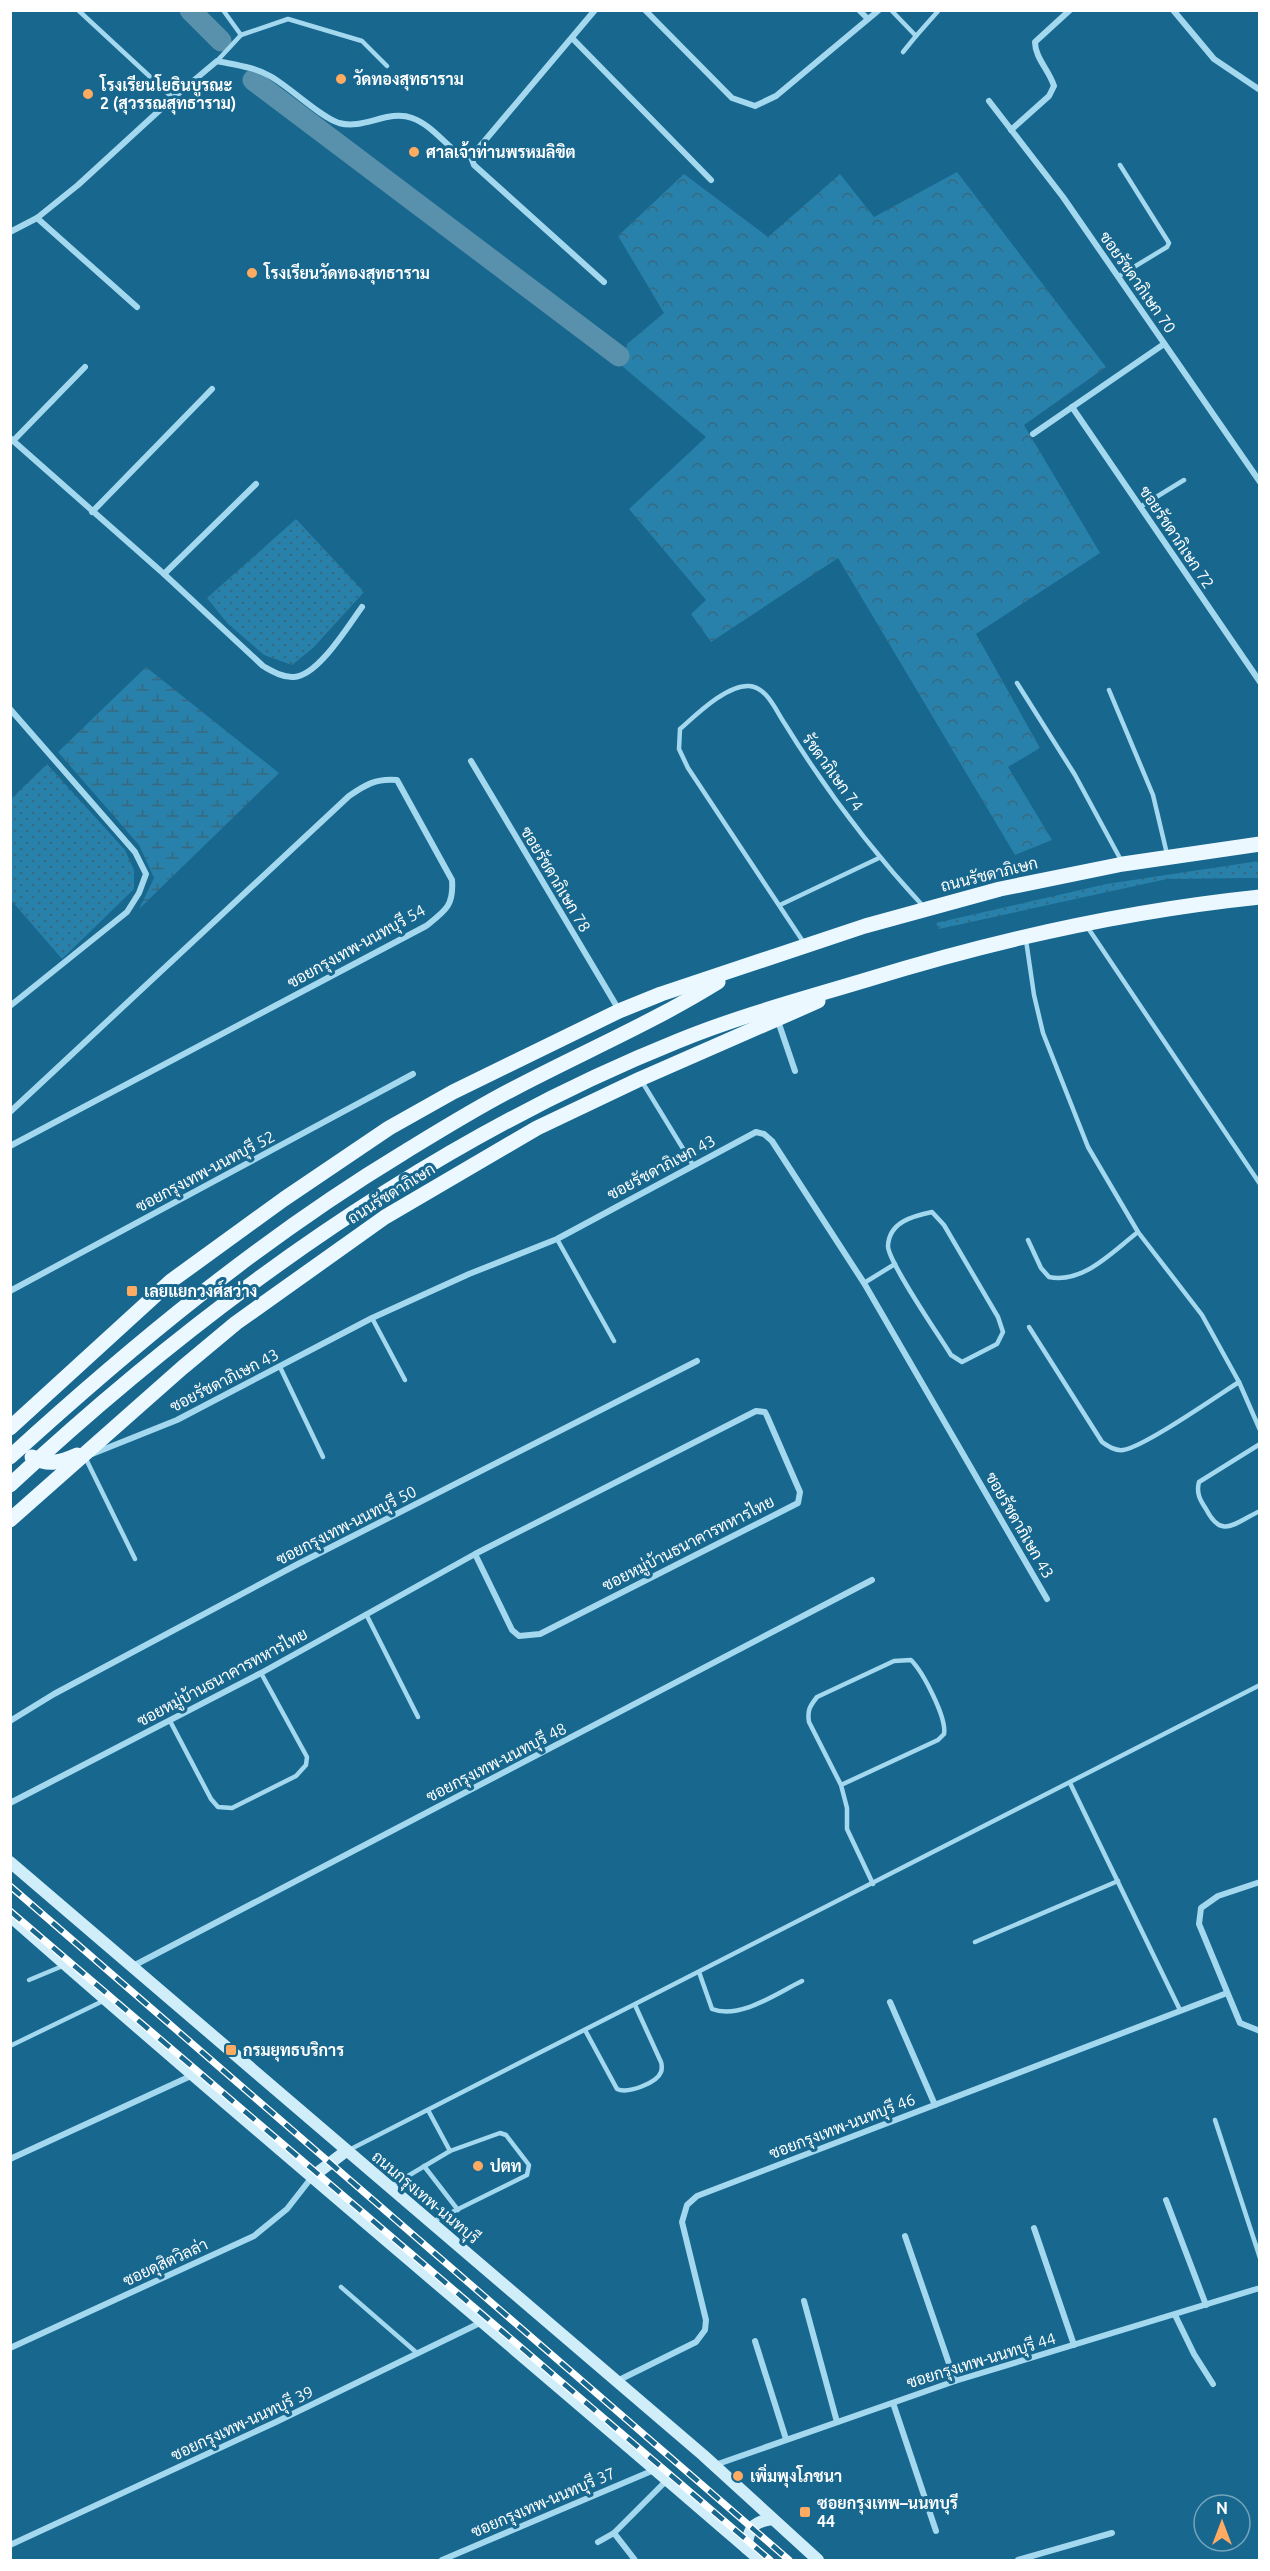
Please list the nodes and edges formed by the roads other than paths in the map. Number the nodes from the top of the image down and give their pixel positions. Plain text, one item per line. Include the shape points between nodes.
1 (78, 10) edge
2 (224, 10) edge
3 (595, 10) edge
4 (645, 10) edge
5 (859, 10) edge
6 (879, 10) edge
7 (891, 10) edge
8 (939, 10) edge
9 (1070, 10) edge
10 (1173, 10) edge
11 (867, 18) junction
12 (241, 35) junction
13 (916, 36) junction
14 (572, 38) junction
15 (903, 52) dead end
16 (217, 61) junction
17 (387, 66) dead end
18 (1260, 90) edge
19 (173, 98) junction
20 (989, 101) dead end
21 (1011, 130) junction
22 (471, 157) junction
23 (1120, 165) dead end
24 (711, 180) dead end
25 (37, 218) junction
26 (10, 221) edge
27 (17, 227) junction
28 (10, 232) edge
29 (1119, 276) junction
30 (604, 282) dead end
31 (137, 307) dead end
32 (1164, 344) junction
33 (84, 367) dead end
34 (212, 389) dead end
35 (1072, 407) junction
36 (1033, 434) dead end
37 (12, 439) edge
38 (1184, 480) dead end
39 (1260, 482) edge
40 (256, 484) dead end
41 (1140, 507) junction
42 (92, 512) junction
43 (164, 574) junction
44 (362, 607) dead end
45 (1260, 682) edge
46 (1017, 683) dead end
47 (1109, 690) dead end
48 (10, 709) edge
49 (471, 761) dead end
50 (1260, 844) edge
51 (1168, 857) junction
52 (879, 858) junction
53 (1123, 864) junction
54 (1260, 897) edge
55 (780, 905) junction
56 (926, 909) junction
57 (1084, 923) junction
58 (1026, 936) junction
59 (806, 946) junction
60 (735, 971) junction
61 (847, 985) junction
62 (10, 1006) edge
63 (619, 1011) junction
64 (778, 1021) junction
65 (795, 1071) dead end
66 (413, 1074) dead end
67 (640, 1079) junction
68 (10, 1112) edge
69 (10, 1146) edge
70 (693, 1165) junction
71 (1260, 1184) edge
72 (1138, 1232) junction
73 (557, 1239) junction
74 (1028, 1239) dead end
75 (895, 1264) junction
76 (864, 1283) junction
77 (10, 1291) edge
78 (372, 1318) junction
79 (1029, 1327) dead end
80 (614, 1341) dead end
81 (698, 1361) dead end
82 (280, 1366) junction
83 (405, 1380) dead end
84 (1239, 1383) junction
85 (40, 1401) junction
86 (10, 1428) edge
87 (1260, 1430) edge
88 (1260, 1444) edge
89 (83, 1456) junction
90 (10, 1457) edge
91 (322, 1457) dead end
92 (10, 1485) edge
93 (1260, 1511) edge
94 (10, 1520) edge
95 (475, 1554) junction
96 (135, 1559) dead end
97 (872, 1580) dead end
98 (1047, 1599) dead end
99 (366, 1614) junction
100 (261, 1673) junction
101 (1260, 1685) edge
102 (418, 1717) dead end
103 (10, 1721) edge
104 (170, 1721) junction
105 (1070, 1783) junction
106 (841, 1785) junction
107 (10, 1803) edge
108 (10, 1862) edge
109 (1118, 1881) junction
110 (1260, 1882) edge
111 (873, 1884) junction
112 (10, 1916) edge
113 (975, 1942) dead end
114 (66, 1965) junction
115 (133, 1966) junction
116 (699, 1972) junction
117 (29, 1980) dead end
118 (802, 1981) dead end
119 (1227, 1994) junction
120 (105, 2000) junction
121 (890, 2002) dead end
122 (635, 2005) junction
123 (1180, 2010) junction
124 (585, 2030) junction
125 (1260, 2031) edge
126 (10, 2046) edge
127 (194, 2074) junction
128 (935, 2104) junction
129 (428, 2110) junction
130 (1215, 2120) dead end
131 (346, 2151) junction
132 (450, 2151) junction
133 (10, 2159) edge
134 (424, 2166) junction
135 (312, 2177) junction
136 (390, 2187) junction
137 (1166, 2200) dead end
138 (458, 2210) junction
139 (431, 2222) junction
140 (1035, 2228) dead end
141 (905, 2236) dead end
142 (1260, 2258) edge
143 (341, 2287) dead end
144 (1260, 2288) edge
145 (804, 2301) dead end
146 (1206, 2305) junction
147 (1175, 2315) junction
148 (483, 2321) junction
149 (755, 2341) dead end
150 (1074, 2345) junction
151 (10, 2348) edge
152 (417, 2353) junction
153 (617, 2381) junction
154 (955, 2381) junction
155 (1213, 2384) dead end
156 (892, 2403) junction
157 (837, 2422) junction
158 (786, 2439) junction
159 (714, 2465) junction
160 (655, 2469) junction
161 (668, 2480) junction
162 (772, 2519) junction
163 (936, 2531) dead end
164 (1112, 2532) dead end
165 (614, 2534) junction
166 (598, 2542) dead end
167 (10, 2545) edge
168 (746, 2548) junction
169 (451, 2559) edge
170 (1029, 2559) edge
171 (442, 2560) edge
172 (635, 2560) edge
173 (760, 2560) edge
174 (818, 2560) edge
175 (1018, 2560) edge

1 - 19 lane
2 - 12 lane
3 - 14 street
4 - 11 street via 732,98 755,106 776,96
5 - 11 street
6 - 11 street
7 - 13 lane
8 - 13 lane
9 - 21 street via 1035,42 1035,51 1054,86 1049,96
10 - 18 street via 1214,59
12 - 16 lane
12 - 17 lane via 288,19 362,41
13 - 15 lane
14 - 22 street
14 - 24 street
16 - 19 street
16 - 22 street via 256,69 272,77 337,122 357,126 397,115 410,117 463,157
19 - 25 street
20 - 21 street, ซอยรัชดาภิเษก 70
21 - 29 street, ซอยรัชดาภิเษก 70
22 - 30 street via 474,165
23 - 29 lane via 1169,243 1167,248
25 - 27 street
25 - 31 street
26 - 27 street
27 - 28 street
29 - 32 street, ซอยรัชดาภิเษก 70
32 - 35 street
32 - 39 street, ซอยรัชดาภิเษก 70
33 - 37 street
34 - 42 street
35 - 36 street
35 - 41 street, ซอยรัชดาภิเษก 72
37 - 42 street
38 - 41 lane
40 - 43 street
41 - 45 street, ซอยรัชดาภิเษก 72
42 - 43 street
43 - 44 street via 263,666 295,677 314,669
46 - 53 lane via 1075,775
47 - 51 lane via 1153,795
48 - 62 street via 135,852 146,874 127,912
49 - 63 street, ซอยรัชดาภิเษก 78
50 - 51 main road, ถนนรัชดาภิเษก
51 - 53 main road, ถนนรัชดาภิเษก
52 - 55 lane
52 - 55 lane, รัชดาภิเษก 74 via 765,693 750,686 736,688 710,703 680,729 679,749
52 - 56 lane, รัชดาภิเษก 74
53 - 56 main road, ถนนรัชดาภิเษก via 1000,889
54 - 57 main road, ถนนรัชดาภิเษก
55 - 59 lane, รัชดาภิเษก 74
56 - 59 main road, ถนนรัชดาภิเษก
57 - 58 main road, ถนนรัชดาภิเษก
57 - 71 lane
58 - 61 main road, ถนนรัชดาภิเษก
58 - 72 lane via 1034,995 1056,1067 1088,1147
59 - 60 main road, ถนนรัชดาภิเษก
60 - 63 main road, ถนนรัชดาภิเษก
60 - 90 main road, ถนนรัชดาภิเษก via 674,1008 511,1090 356,1183 242,1262 134,1348
61 - 64 main road, ถนนรัชดาภิเษก
61 - 92 main road, ถนนรัชดาภิเษก via 676,1041 520,1115 412,1176 290,1256 174,1344
63 - 85 main road, ถนนรัชดาภิเษก via 453,1092 380,1134 171,1281
64 - 65 street
64 - 67 main road, ถนนรัชดาภิเษก
66 - 77 street, ซอยกรุงเทพ-นนทบุรี 52
67 - 70 lane
67 - 89 main road, ถนนรัชดาภิเษก via 537,1128 339,1248 236,1323
68 - 69 street, ซอยกรุงเทพ-นนทบุรี 54 via 349,796 368,783 383,778 397,780 452,880 453,897 444,912 426,926
70 - 73 street, ซอยรัชดาภิเษก 43
70 - 76 street, ซอยรัชดาภิเษก 43 via 756,1132 764,1134
72 - 74 lane via 1084,1273 1064,1280 1049,1277 1041,1268
72 - 84 lane via 1202,1315
73 - 78 street, ซอยรัชดาภิเษก 43
73 - 80 lane
75 - 75 lane via 888,1247 894,1228 912,1216 932,1212 944,1225 998,1317 1003,1332 997,1344 962,1362 951,1355
75 - 76 lane
76 - 98 street, ซอยรัชดาภิเษก 43
78 - 82 street, ซอยรัชดาภิเษก 43
78 - 83 lane
79 - 84 lane via 1102,1442 1113,1449 1123,1450 1141,1442
81 - 103 street, ซอยกรุงเทพ-นนทบุรี 50 via 298,1564
82 - 89 street, ซอยรัชดาภิเษก 43 via 177,1420
82 - 91 lane
84 - 87 lane
85 - 86 main road, ถนนรัชดาภิเษก
85 - 89 main road via 22,1432 22,1445 42,1462
88 - 93 lane via 1199,1482 1197,1490 1219,1527
89 - 94 main road, ถนนรัชดาภิเษก
89 - 96 lane
95 - 95 street, ซอยหมู่บ้านธนาคารทหารไทย via 512,1630 519,1636 540,1634 798,1503 800,1492 765,1412 756,1411
95 - 99 street, ซอยหมู่บ้านธนาคารทหารไทย
97 - 115 street, ซอยกรุงเทพ-นนทบุรี 48
99 - 100 street, ซอยหมู่บ้านธนาคารทหารไทย
99 - 102 lane
100 - 104 street, ซอยหมู่บ้านธนาคารทหารไทย
100 - 104 lane via 307,1757 306,1765 296,1776 232,1808 218,1807
101 - 105 lane
104 - 107 street, ซอยหมู่บ้านธนาคารทหารไทย
105 - 109 lane
105 - 111 lane
106 - 106 lane via 809,1722 810,1706 817,1697 894,1661 911,1660 939,1710 944,1734
106 - 111 lane via 847,1829
108 - 115 main road, ถนนกรุงเทพ-นนทบุรี
109 - 113 lane
109 - 123 lane
110 - 119 street via 1218,1896 1201,1908 1198,1915
111 - 116 lane
112 - 114 main road
114 - 117 lane
114 - 120 main road
115 - 131 main road, ถนนกรุงเทพ-นนทบุรี
116 - 118 lane via 712,2009 722,2013 735,2012
116 - 122 lane
119 - 123 street, ซอยกรุงเทพ-นนทบุรี 46
119 - 125 street via 1240,2024
120 - 126 lane
120 - 127 main road
121 - 128 street
122 - 124 lane
122 - 124 lane via 662,2069 659,2075 632,2091 617,2089
123 - 128 street, ซอยกรุงเทพ-นนทบุรี 46
124 - 129 lane
127 - 133 street
127 - 135 main road
128 - 153 street, ซอยกรุงเทพ-นนทบุรี 46 via 697,2196 687,2205 682,2222 706,2320 705,2330 696,2342
129 - 131 lane
129 - 132 lane
130 - 142 lane
131 - 135 main road
131 - 136 main road, ถนนกรุงเทพ-นนทบุรี
132 - 134 lane
132 - 138 lane via 500,2133 529,2165 527,2175
134 - 136 lane
134 - 138 lane
135 - 148 main road
135 - 151 street, ซอยดุสิตวิลล่า via 287,2209 254,2236
136 - 139 main road, ถนนกรุงเทพ-นนทบุรี
137 - 146 street
138 - 139 lane
139 - 153 main road, ถนนกรุงเทพ-นนทบุรี
140 - 150 street
141 - 154 street
143 - 152 lane
144 - 146 street, ซอยกรุงเทพ-นนทบุรี 44
145 - 157 street
146 - 147 street, ซอยกรุงเทพ-นนทบุรี 44
147 - 150 street, ซอยกรุงเทพ-นนทบุรี 44
147 - 155 street
148 - 152 street, ซอยกรุงเทพ-นนทบุรี 39
148 - 160 main road
149 - 158 street
150 - 154 street, ซอยกรุงเทพ-นนทบุรี 44
152 - 167 street, ซอยกรุงเทพ-นนทบุรี 39
153 - 159 main road, ถนนกรุงเทพ-นนทบุรี
154 - 156 street, ซอยกรุงเทพ-นนทบุรี 44
156 - 157 street, ซอยกรุงเทพ-นนทบุรี 44
156 - 163 street
157 - 158 street, ซอยกรุงเทพ-นนทบุรี 44
158 - 159 street, ซอยกรุงเทพ-นนทบุรี 44
159 - 162 main road, ถนนกรุงเทพ-นนทบุรี
160 - 161 main road
160 - 169 street, ซอยกรุงเทพ-นนทบุรี 37
161 - 165 street
161 - 168 main road
162 - 168 main road via 751,2527
162 - 174 main road, ถนนกรุงเทพ-นนทบุรี
164 - 170 street
165 - 166 street
165 - 172 street
168 - 173 main road
169 - 171 street, ซอยกรุงเทพ-นนทบุรี 37
170 - 175 street

